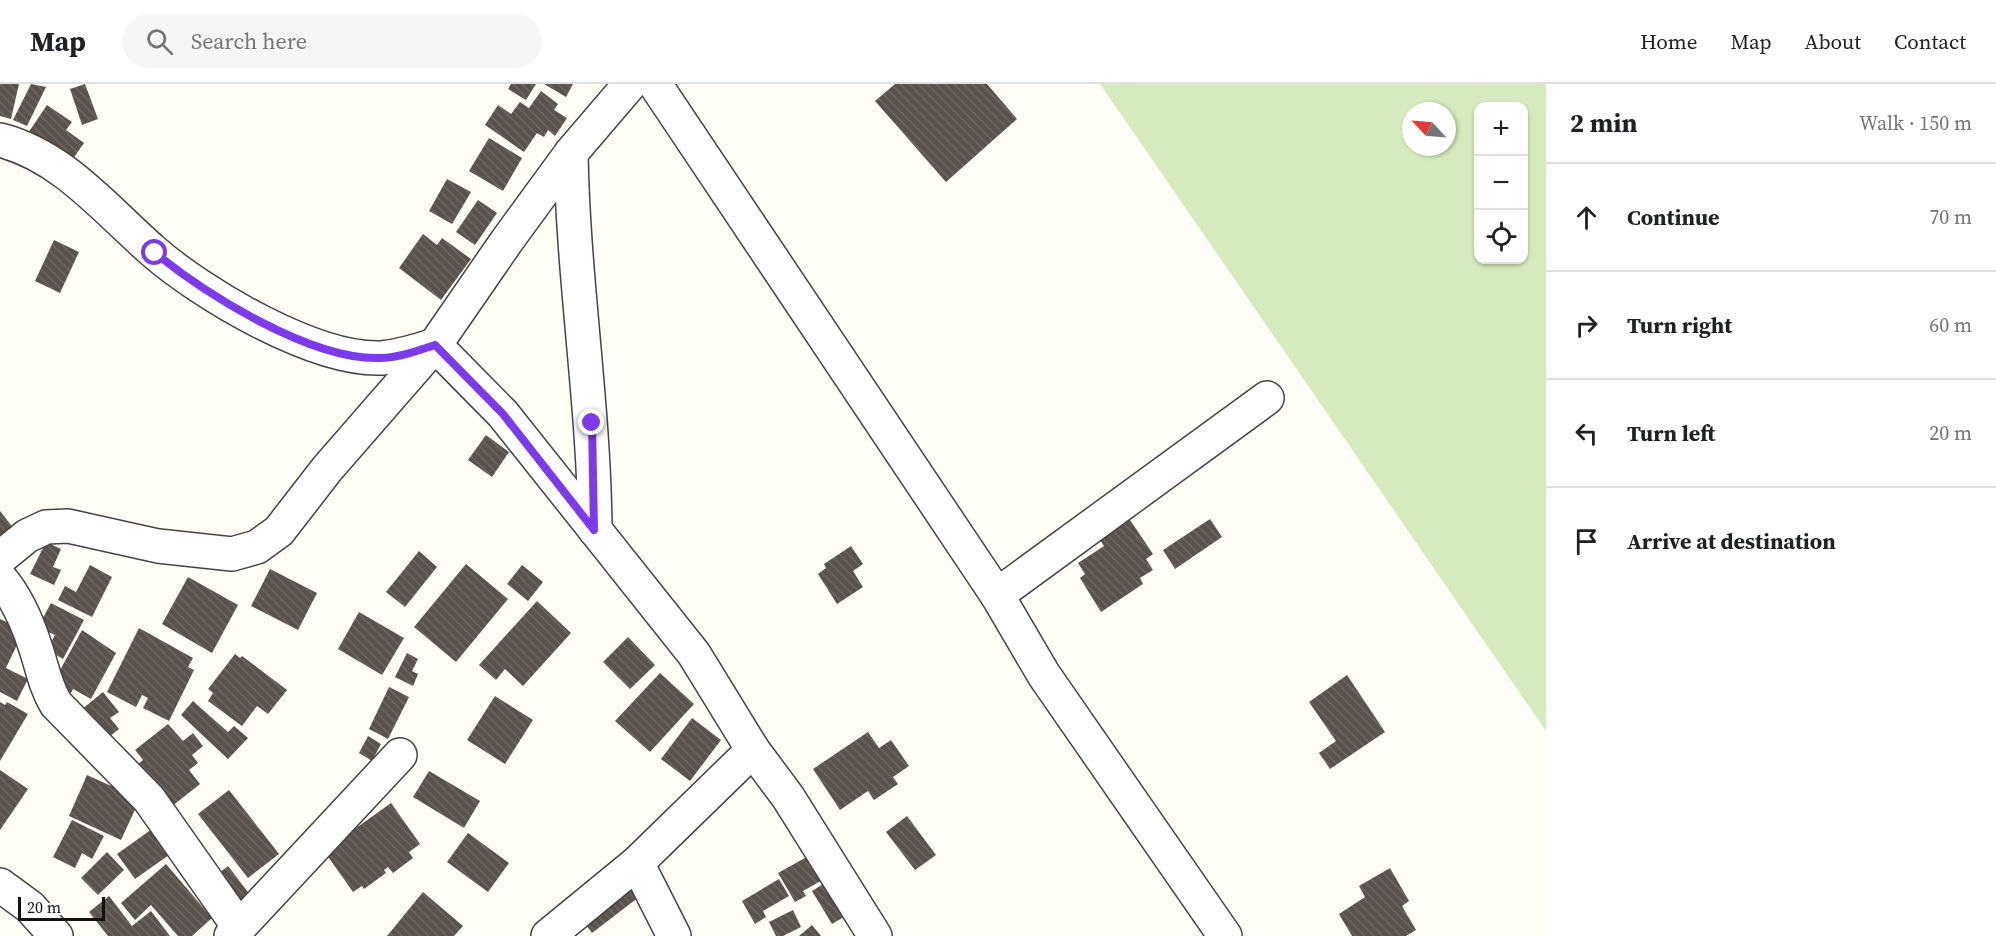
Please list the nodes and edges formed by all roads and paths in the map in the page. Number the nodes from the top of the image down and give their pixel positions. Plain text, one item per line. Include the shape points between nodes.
1 (630, 84) edge
2 (655, 84) edge
3 (0, 140) edge
4 (571, 153) junction
5 (435, 345) junction
6 (1267, 398) dead end
7 (594, 530) junction
8 (0, 558) edge
9 (0, 578) edge
10 (997, 595) junction
11 (753, 750) junction
12 (400, 755) dead end
13 (637, 863) junction
14 (0, 885) edge
15 (235, 932) edge
16 (57, 936) edge
17 (548, 936) edge
18 (675, 936) edge
19 (875, 936) edge
20 (1225, 936) edge

1 - 4 street
2 - 10 street
3 - 5 street via 31,149 59,167 185,278 254,319 351,355 380,358
4 - 5 street
4 - 7 street via 573,231 592,423
5 - 7 street via 503,414
5 - 8 street via 327,469 279,531 257,547 232,555 198,552 69,526 46,527 27,536
6 - 10 street
7 - 11 street via 694,654
9 - 15 street via 13,594 28,626 48,691 56,704 149,799
10 - 20 street via 1044,675
11 - 13 street
11 - 19 street via 788,797
12 - 15 street
13 - 17 street
13 - 18 street
14 - 16 street via 30,907

